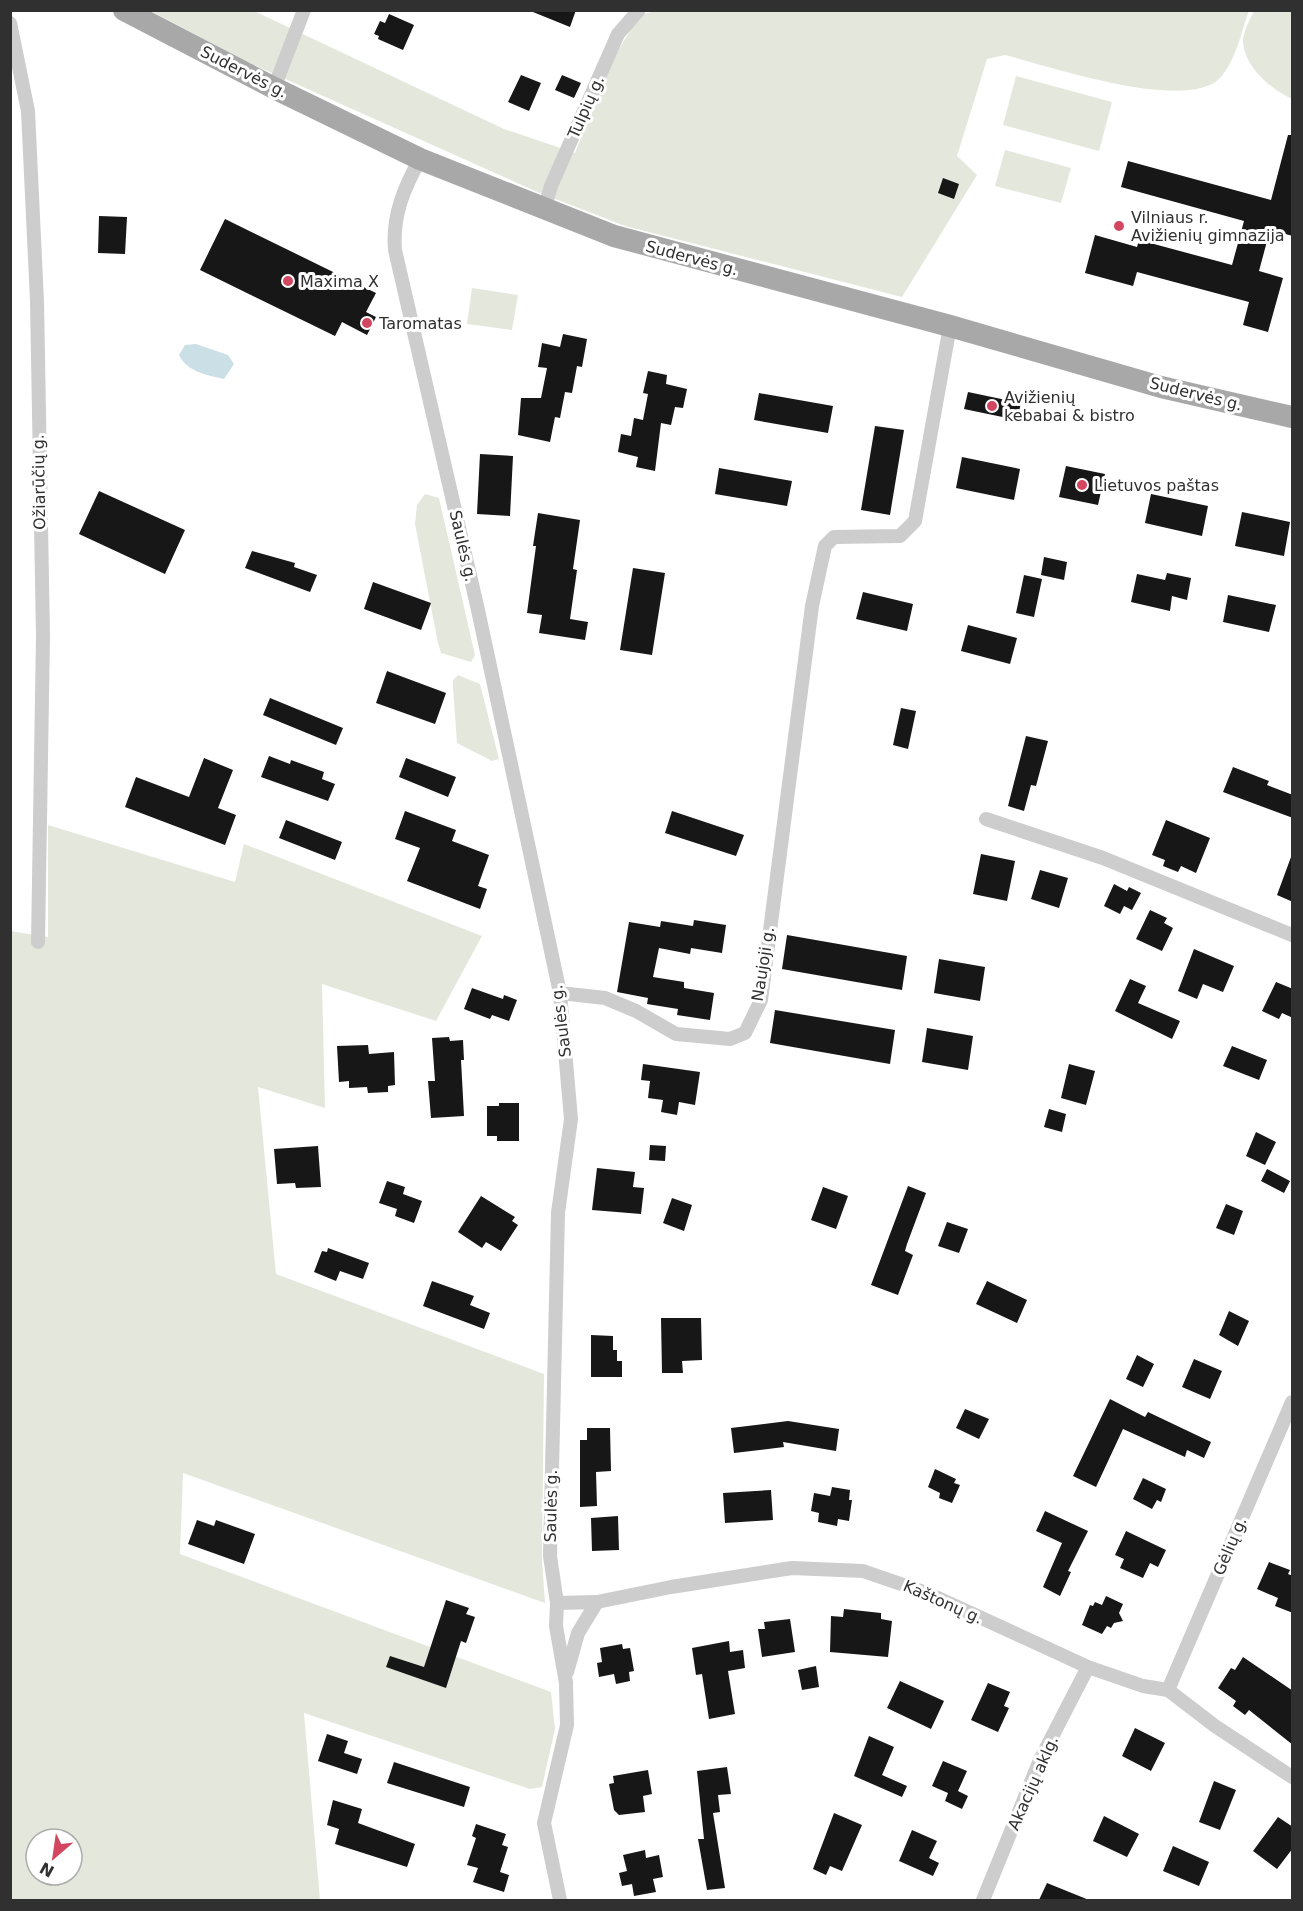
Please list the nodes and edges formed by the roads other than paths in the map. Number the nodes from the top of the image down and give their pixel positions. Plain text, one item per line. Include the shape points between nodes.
1 (14, 10) edge
2 (124, 10) edge
3 (304, 10) edge
4 (639, 10) edge
5 (10, 17) edge
6 (10, 23) edge
7 (274, 88) junction
8 (420, 159) junction
9 (544, 210) junction
10 (950, 326) junction
11 (1293, 417) edge
12 (986, 819) dead end
13 (1293, 934) edge
14 (38, 942) dead end
15 (560, 993) junction
16 (1293, 1402) edge
17 (597, 1602) junction
18 (557, 1603) junction
19 (1088, 1667) junction
20 (566, 1683) junction
21 (1168, 1690) junction
22 (1293, 1777) edge
23 (560, 1900) edge
24 (983, 1900) edge

1 - 5 street
2 - 7 main road, Sudervės g.
3 - 7 street
4 - 9 street, Tulpių g. via 618,34
6 - 14 street, Ožiarūčių g. via 28,111 37,301 43,636
7 - 8 main road, Sudervės g.
8 - 9 main road, Sudervės g.
8 - 15 street, Saulės g. via 396,213 395,250
9 - 10 main road, Sudervės g. via 635,243
10 - 11 main road, Sudervės g. via 1161,387
10 - 15 street, Naujoji g. via 915,521 900,536 834,537 825,546 812,606 761,1000 745,1033 730,1039 676,1034 605,998
12 - 13 street via 1103,858
15 - 18 street, Saulės g. via 571,1119 558,1214 550,1556
16 - 21 street, Gėlių g.
17 - 18 street, Kaštonų g.
17 - 19 street, Kaštonų g. via 792,1568 863,1571 927,1593
17 - 20 street via 578,1633
18 - 20 street, Saulės g. via 556,1626
19 - 21 street, Kaštonų g. via 1143,1686
19 - 24 street, Akacijų aklg. via 1040,1760
20 - 23 street, Saulės g. via 567,1725 544,1823
21 - 22 street, Kaštonų g.

